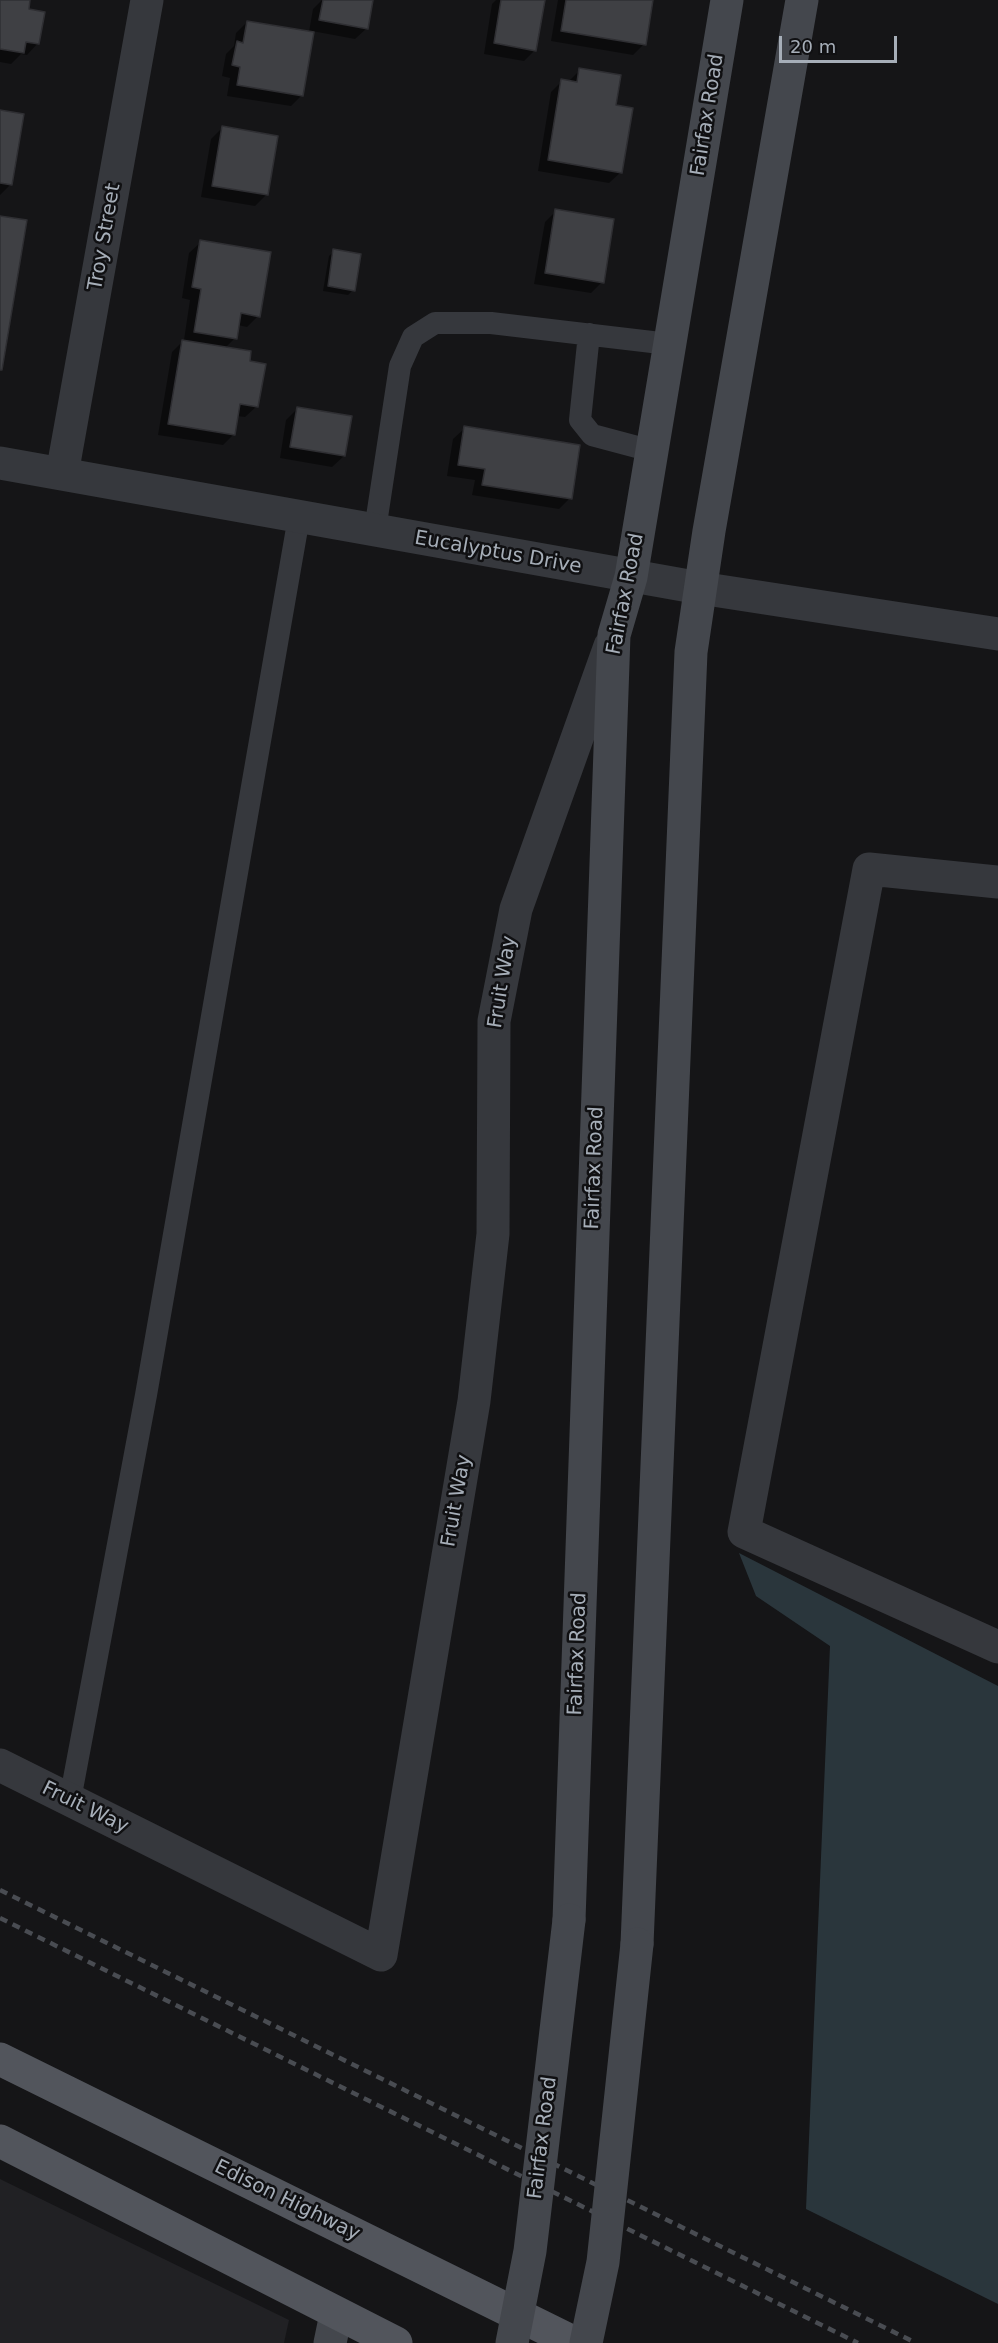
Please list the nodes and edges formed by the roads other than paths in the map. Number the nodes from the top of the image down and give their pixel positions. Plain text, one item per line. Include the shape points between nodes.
1 (147, 0) edge
2 (727, 0) edge
3 (802, 0) edge
4 (589, 334) junction
5 (669, 344) junction
6 (652, 451) junction
7 (0, 464) edge
8 (62, 474) junction
9 (299, 517) junction
10 (375, 530) junction
11 (631, 577) junction
12 (700, 588) junction
13 (998, 634) edge
14 (614, 635) junction
15 (998, 882) edge
16 (998, 1647) edge
17 (0, 1766) edge
18 (70, 1800) junction
19 (0, 2059) edge
20 (0, 2141) edge
21 (333, 2329) edge
22 (396, 2343) edge
23 (512, 2343) edge
24 (575, 2343) edge
25 (586, 2343) edge

1 - 8 street, Troy Street
2 - 5 main road, Fairfax Road
3 - 12 main road
4 - 5 lane
4 - 6 lane via 580,420 592,435
4 - 10 lane via 491,323 435,323 413,337 400,366
5 - 6 main road, Fairfax Road
6 - 11 main road, Fairfax Road
7 - 8 street, Eucalyptus Drive
8 - 9 street, Eucalyptus Drive
9 - 10 street, Eucalyptus Drive
9 - 18 lane via 146,1395
10 - 11 street, Eucalyptus Drive
11 - 12 street, Eucalyptus Drive
11 - 14 main road, Fairfax Road
12 - 13 street, Eucalyptus Drive
12 - 25 main road, bridge via 691,652 637,1944 603,2262
14 - 18 street, Fruit Way via 516,909 494,1021 494,1234 474,1401 381,1955
14 - 23 main road, Fairfax Road, bridge via 569,1920 530,2251
15 - 16 street via 869,869 744,1532
17 - 18 street, Fruit Way
19 - 24 main road, Edison Highway
20 - 21 main road
21 - 22 main road

